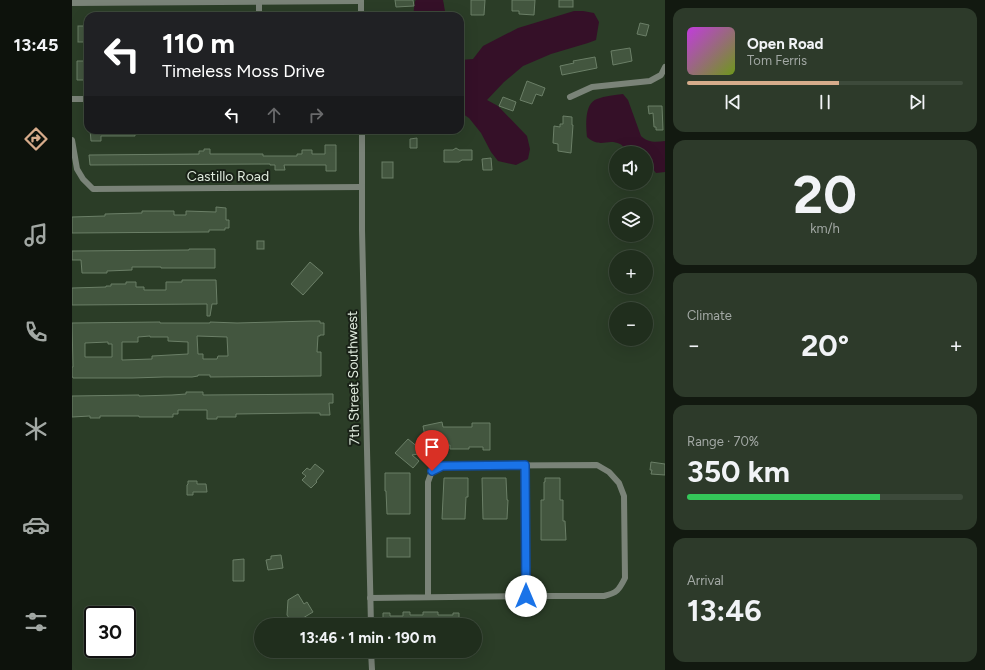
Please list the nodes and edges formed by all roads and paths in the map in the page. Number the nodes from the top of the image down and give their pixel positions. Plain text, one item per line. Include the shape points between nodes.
1 (361, 0) edge
2 (259, 1) edge
3 (72, 3) edge
4 (259, 12) edge
5 (362, 12) edge
6 (665, 67) edge
7 (570, 97) dead end
8 (72, 99) edge
9 (84, 99) edge
10 (362, 134) edge
11 (72, 140) edge
12 (362, 187) junction
13 (525, 465) junction
14 (526, 596) junction
15 (428, 597) junction
16 (370, 598) junction
17 (371, 618) edge
18 (371, 658) edge
19 (372, 670) edge

1 - 2 street
1 - 5 street
2 - 3 street
2 - 4 street
6 - 7 street via 662,75 650,81 592,87
8 - 9 street
10 - 12 street, 7th Street Southwest
11 - 12 street, Castillo Road via 77,169 93,189
12 - 16 street, 7th Street Southwest
13 - 14 street
13 - 14 street via 596,465 609,472 619,483 624,496 625,578 614,593 604,596
13 - 15 street via 442,466 432,471 428,482
14 - 15 street
15 - 16 street
16 - 17 street, 7th Street Southwest
18 - 19 street

